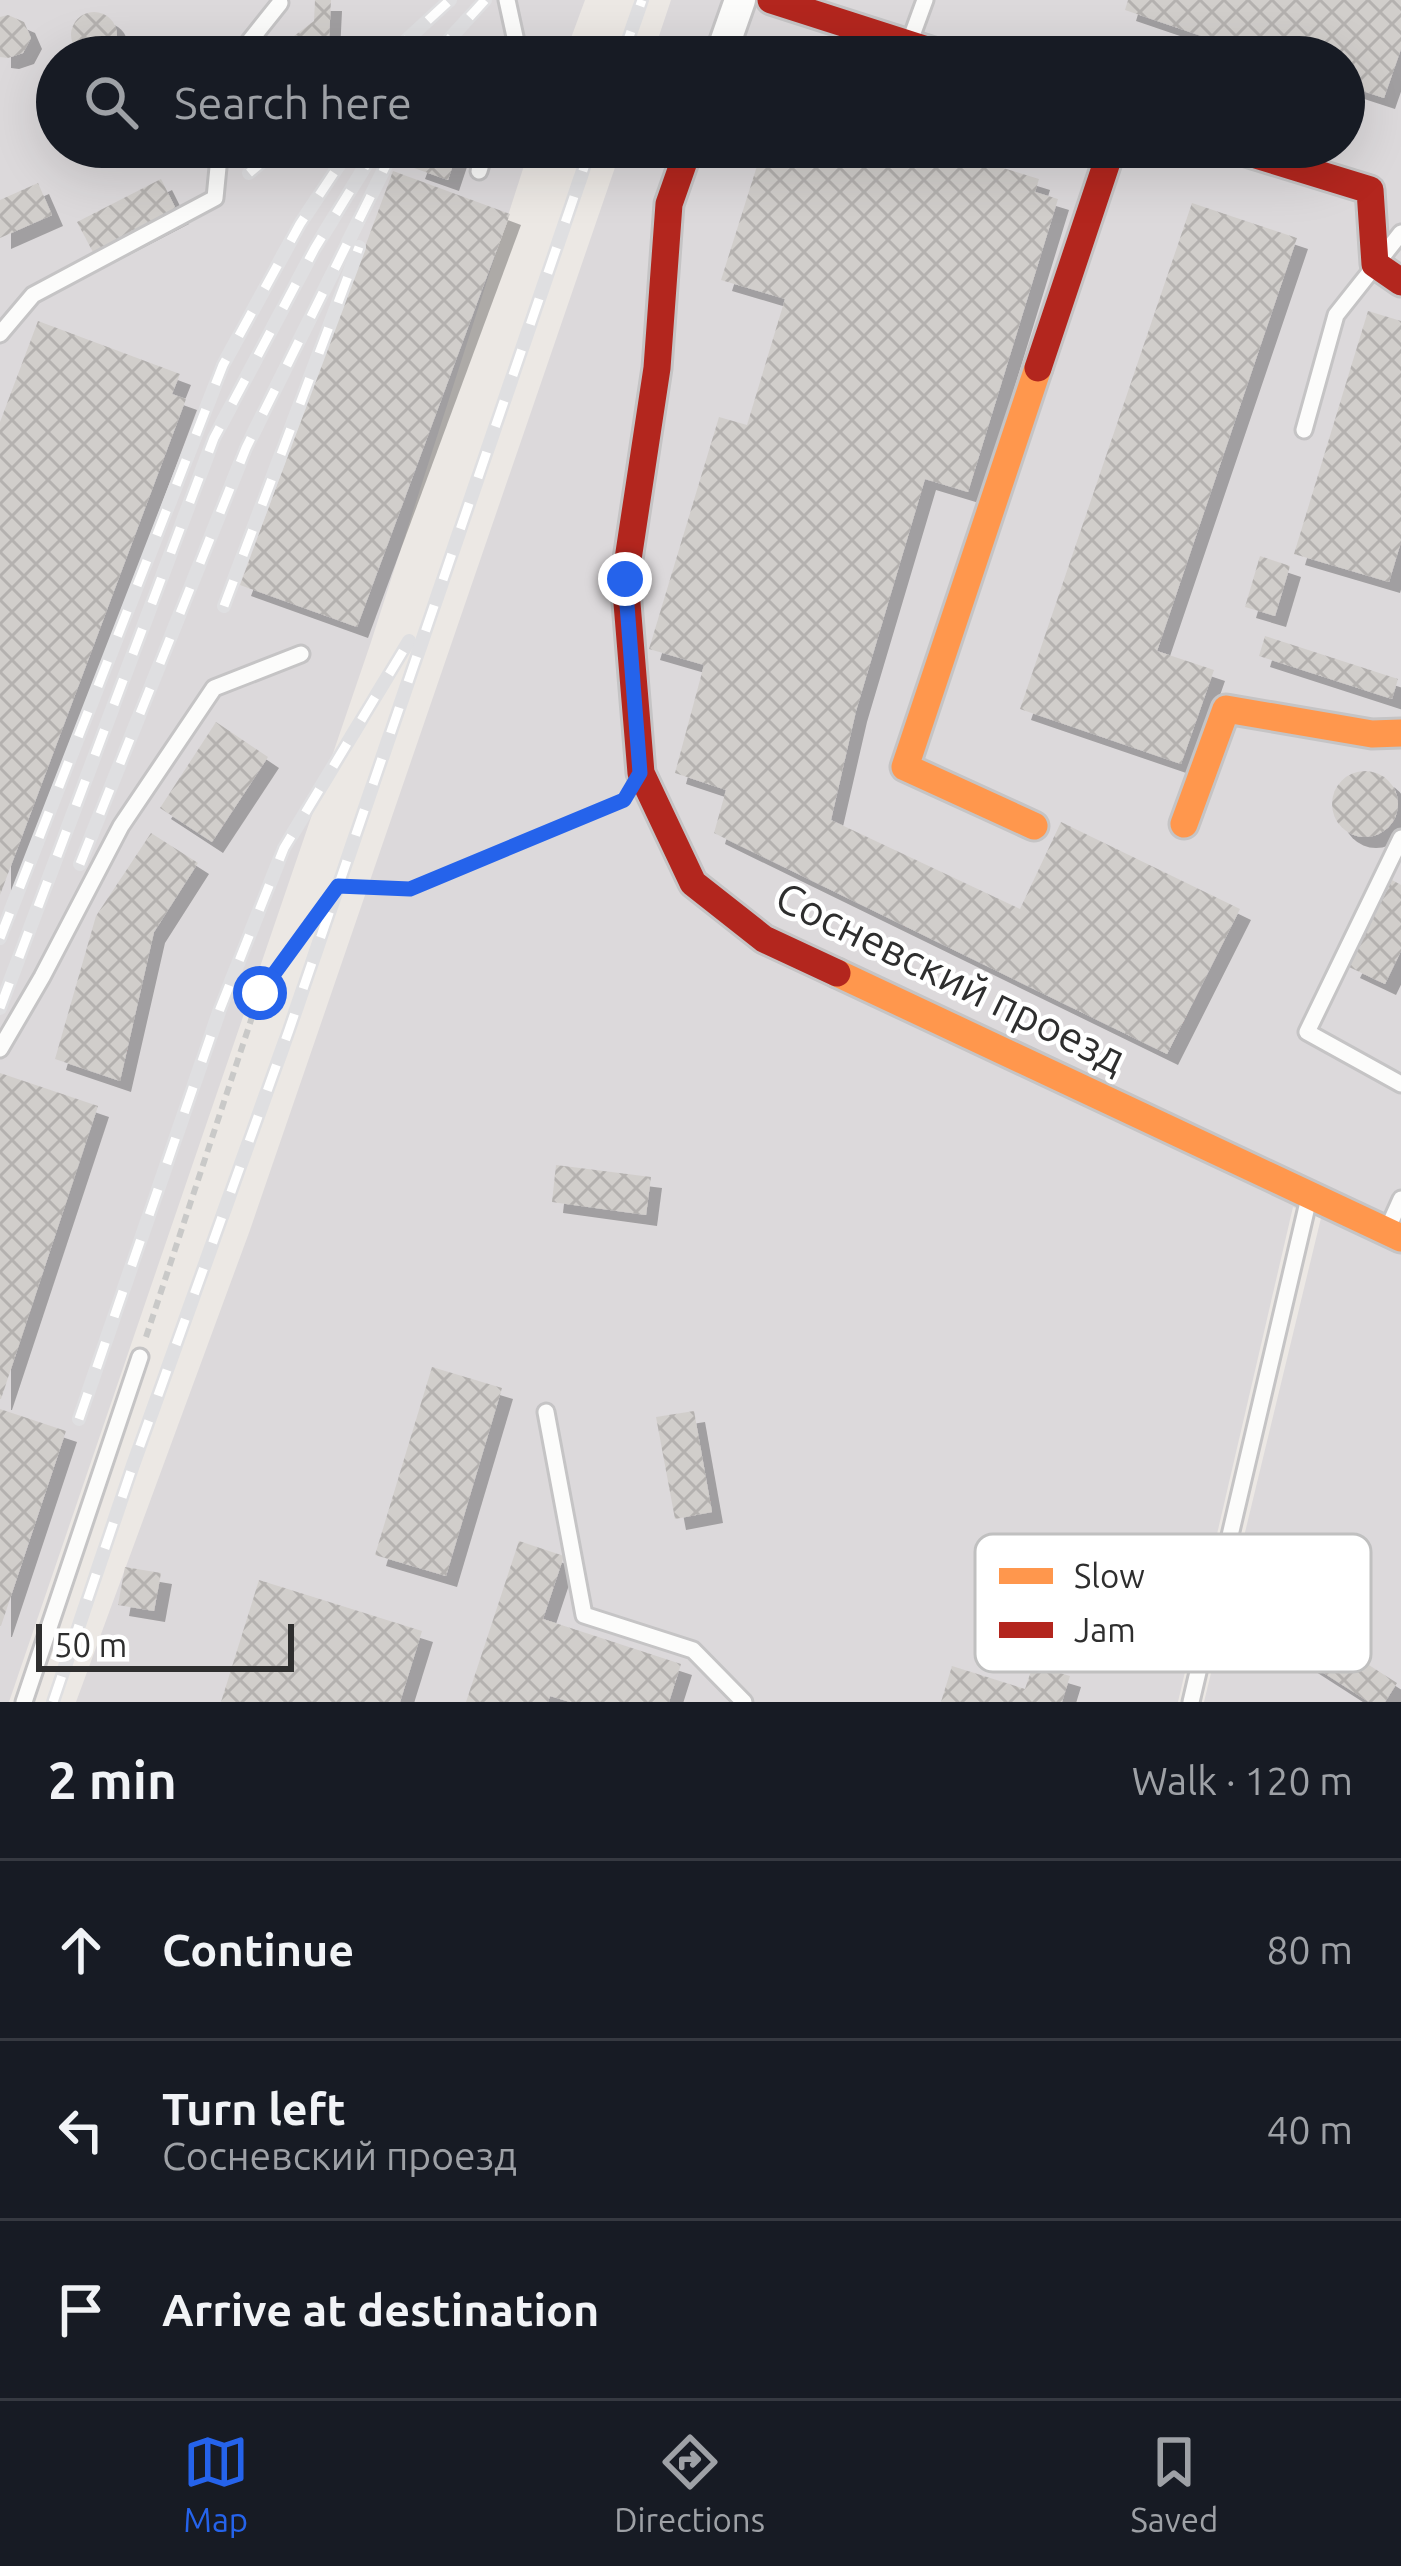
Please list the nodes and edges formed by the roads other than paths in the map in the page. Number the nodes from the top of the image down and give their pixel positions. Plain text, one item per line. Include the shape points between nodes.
1 (507, 0) edge
2 (740, 0) edge
3 (771, 0) edge
4 (925, 0) edge
5 (280, 3) dead end
6 (254, 36) edge
7 (515, 36) edge
8 (727, 36) edge
9 (884, 36) edge
10 (912, 36) edge
11 (218, 168) edge
12 (480, 168) edge
13 (681, 168) edge
14 (1105, 168) edge
15 (1298, 168) edge
16 (479, 172) dead end
17 (1401, 233) edge
18 (1375, 264) junction
19 (1401, 282) edge
20 (0, 334) edge
21 (1304, 430) dead end
22 (302, 654) dead end
23 (1401, 734) edge
24 (1184, 824) dead end
25 (1034, 826) dead end
26 (1401, 838) edge
27 (0, 1048) edge
28 (1401, 1084) edge
29 (1310, 1195) junction
30 (1401, 1199) edge
31 (1394, 1235) edge
32 (140, 1358) road end
33 (546, 1412) dead end
34 (1230, 1534) edge
35 (1198, 1672) edge
36 (24, 1702) edge
37 (745, 1702) edge
38 (1191, 1702) edge

1 - 7 lane
2 - 8 street
3 - 9 street
4 - 10 lane
5 - 6 lane
11 - 20 lane via 215,198 32,295
12 - 16 lane
13 - 29 street, Сосневский проезд via 669,203 657,368 625,579 640,773 693,883 764,939
14 - 25 street via 905,767
15 - 18 street via 1370,190
17 - 18 lane
18 - 19 street
18 - 21 lane via 1336,314
22 - 27 lane via 214,688 121,826
23 - 24 street via 1226,709
26 - 28 lane via 1306,1033
29 - 31 street, Сосневский проезд
29 - 34 lane
30 - 31 lane
32 - 36 lane
33 - 37 lane via 584,1616 693,1650
35 - 38 lane

